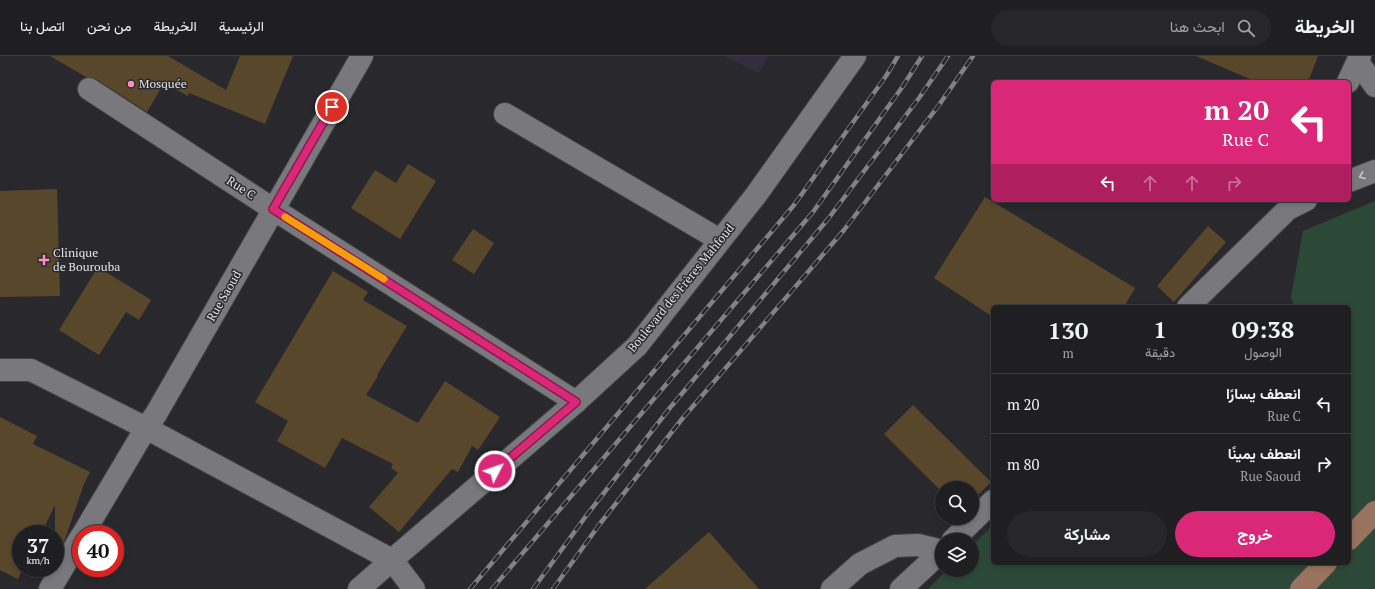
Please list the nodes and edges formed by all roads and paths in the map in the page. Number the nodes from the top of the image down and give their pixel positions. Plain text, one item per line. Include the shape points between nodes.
1 (362, 56) edge
2 (855, 56) edge
3 (1359, 59) edge
4 (1349, 80) edge
5 (1375, 86) edge
6 (89, 89) dead end
7 (505, 114) dead end
8 (1375, 171) edge
9 (1351, 180) edge
10 (1295, 203) edge
11 (273, 209) junction
12 (720, 240) junction
13 (1190, 305) edge
14 (0, 370) edge
15 (576, 402) junction
16 (146, 428) junction
17 (991, 503) edge
18 (1375, 512) edge
19 (88, 525) edge
20 (960, 533) edge
21 (1351, 537) edge
22 (935, 549) edge
23 (72, 552) edge
24 (935, 557) edge
25 (392, 560) junction
26 (1324, 565) edge
27 (50, 589) edge
28 (358, 589) edge
29 (414, 589) edge
30 (832, 589) edge
31 (901, 589) edge
32 (1301, 589) edge

1 - 11 street, Rue Saoud
2 - 12 street, Boulevard des Frères Mahfoud via 756,195
3 - 4 street
3 - 5 street
6 - 11 street, Rue C
7 - 12 street
8 -> 9 street
10 - 13 street
11 - 15 street, Rue C
11 - 16 street, Rue Saoud
12 - 15 street, Boulevard des Frères Mahfoud via 637,346
14 - 16 street via 31,370
15 - 25 street, Boulevard des Frères Mahfoud
16 - 19 street, Rue Saoud
16 - 25 street
17 - 20 street
18 - 21 main road
22 - 30 street via 918,545 895,546 860,564
23 - 27 street
24 - 31 street
25 - 28 street, Boulevard des Frères Mahfoud
25 - 29 street
26 - 32 main road

